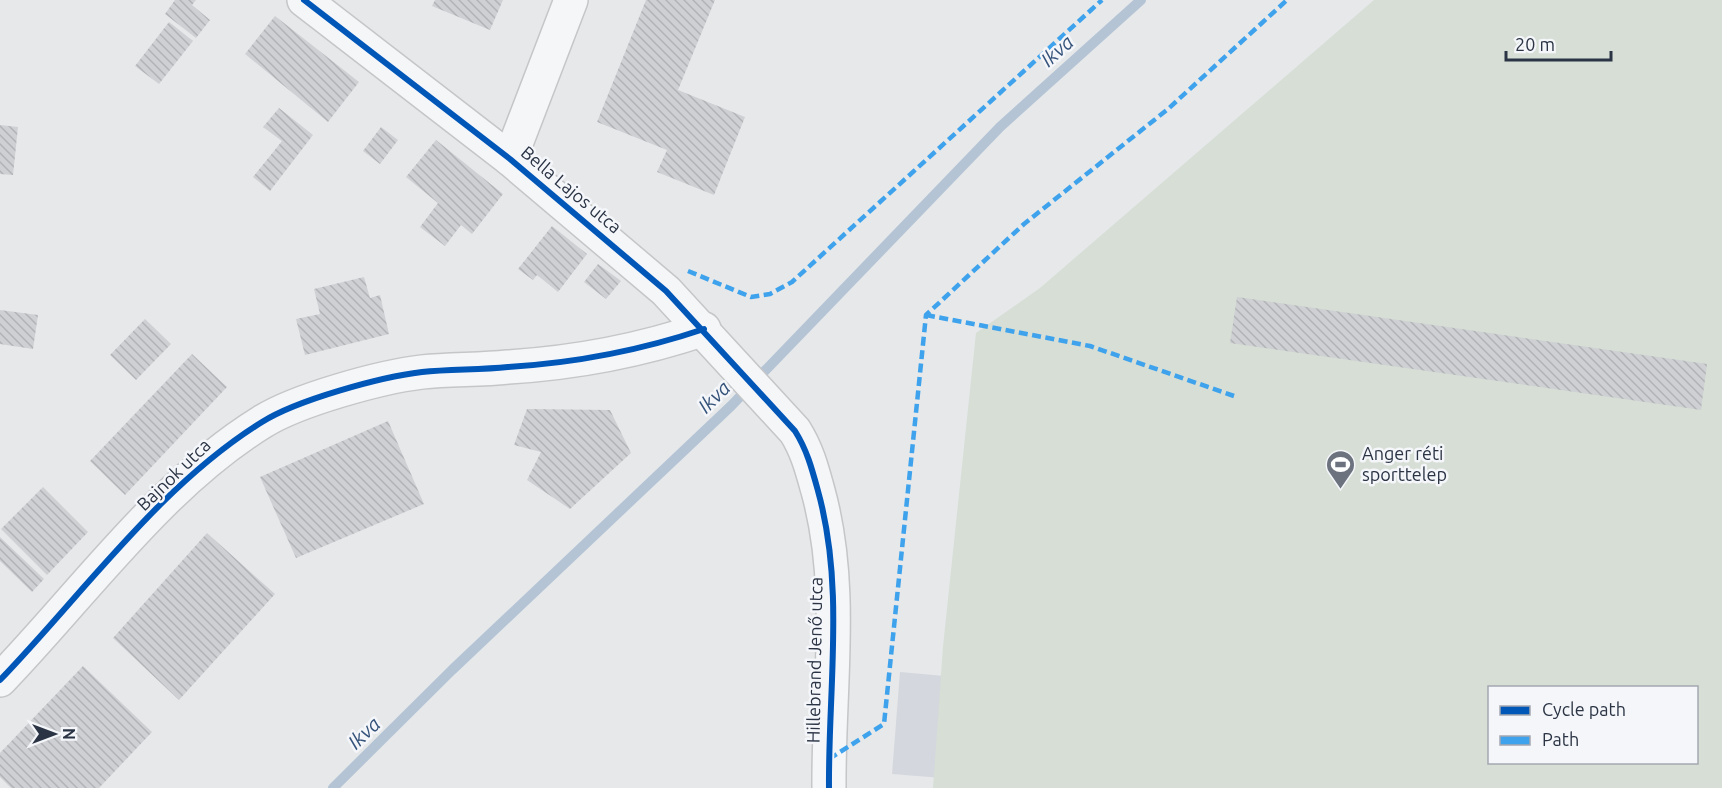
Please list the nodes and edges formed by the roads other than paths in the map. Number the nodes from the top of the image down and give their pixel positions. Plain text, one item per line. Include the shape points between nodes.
1 (304, 0) edge
2 (571, 0) edge
3 (510, 159) junction
4 (704, 330) junction
5 (795, 431) joint
6 (0, 680) edge
7 (829, 788) edge

1 - 3 street, Bella Lajos utca
2 - 3 street
3 - 4 street, Bella Lajos utca via 657,283
4 - 5 street, Bella Lajos utca
4 - 6 street, Bajnok utca via 615,352 510,367 422,372 376,381 264,420 219,451 171,494
5 - 7 street, Hillebrand Jenő utca via 807,449 825,514 835,596

